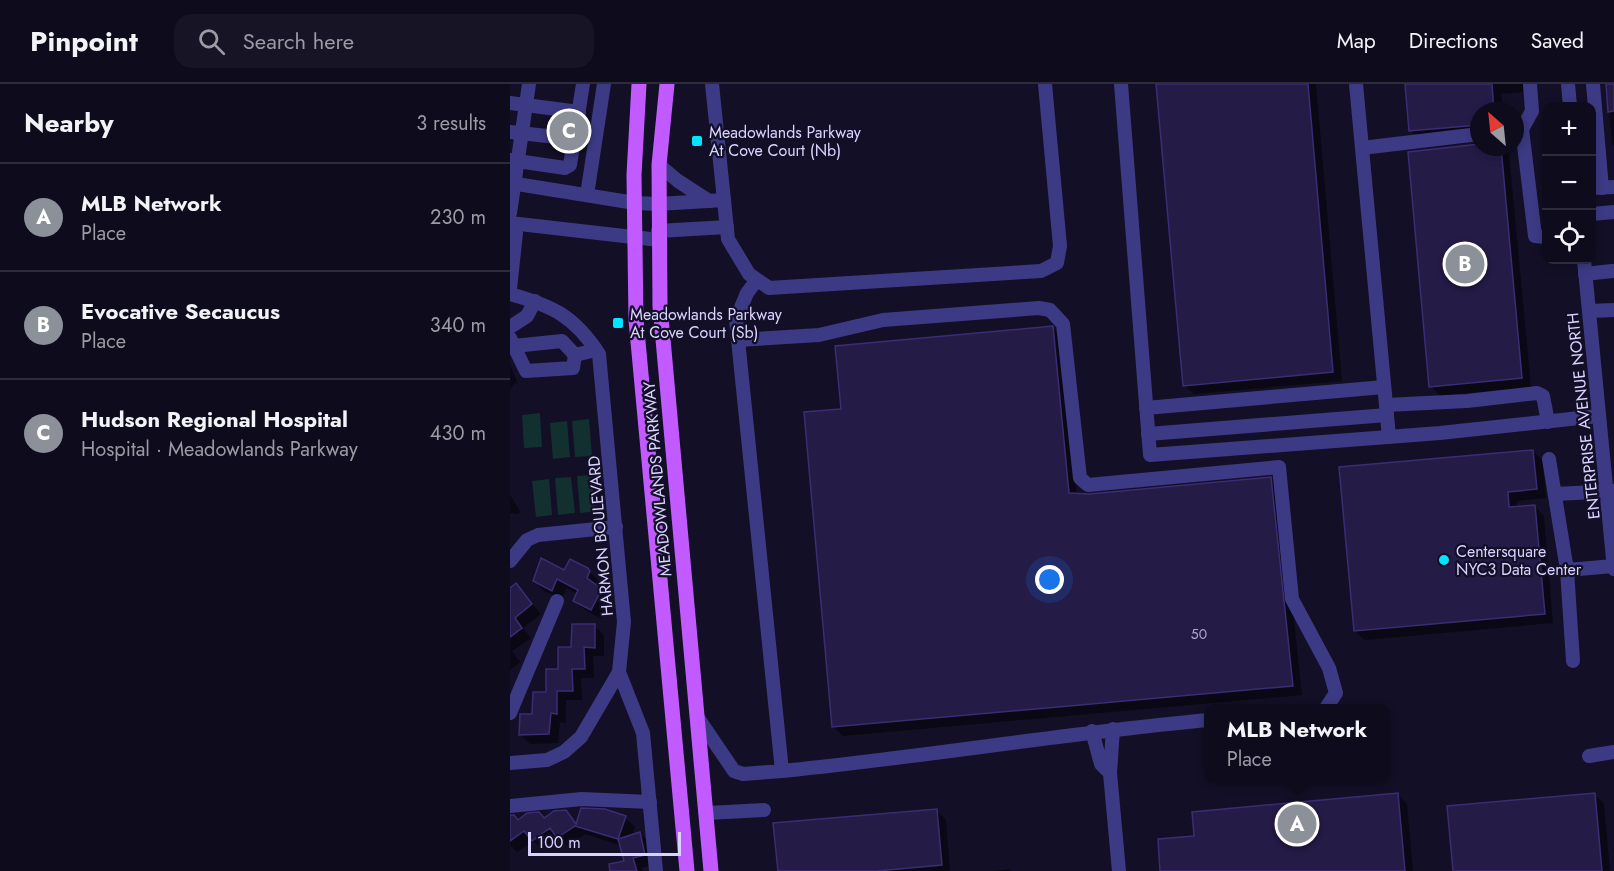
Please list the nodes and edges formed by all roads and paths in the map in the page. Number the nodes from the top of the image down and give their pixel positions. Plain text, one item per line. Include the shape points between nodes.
1 (529, 84) edge
2 (583, 84) edge
3 (595, 84) edge
4 (604, 84) edge
5 (639, 84) edge
6 (667, 84) edge
7 (712, 84) edge
8 (1045, 84) edge
9 (1121, 84) edge
10 (1356, 84) edge
11 (1530, 84) edge
12 (1568, 84) edge
13 (1593, 84) edge
14 (1570, 102) edge
15 (510, 103) edge
16 (525, 105) junction
17 (601, 105) junction
18 (579, 112) junction
19 (1524, 122) edge
20 (516, 132) edge
21 (1470, 135) edge
22 (575, 139) junction
23 (1362, 148) junction
24 (1523, 156) edge
25 (513, 160) edge
26 (659, 165) junction
27 (512, 183) edge
28 (1602, 187) edge
29 (587, 195) junction
30 (724, 200) junction
31 (709, 201) junction
32 (635, 203) junction
33 (658, 204) junction
34 (1614, 212) edge
35 (510, 213) edge
36 (1596, 214) edge
37 (510, 224) edge
38 (727, 227) junction
39 (658, 236) junction
40 (1542, 237) edge
41 (636, 238) junction
42 (1584, 264) edge
43 (1612, 271) dead end
44 (1585, 274) junction
45 (758, 280) junction
46 (510, 290) edge
47 (510, 294) edge
48 (535, 301) junction
49 (1614, 310) edge
50 (1589, 311) junction
51 (510, 327) edge
52 (738, 340) junction
53 (512, 342) edge
54 (596, 350) junction
55 (575, 355) junction
56 (1384, 387) junction
57 (1146, 408) junction
58 (1387, 410) junction
59 (1598, 416) junction
60 (1548, 422) junction
61 (1148, 434) junction
62 (1389, 436) junction
63 (1607, 441) edge
64 (1549, 459) dead end
65 (1609, 472) edge
66 (1611, 491) edge
67 (1555, 494) junction
68 (616, 527) junction
69 (510, 561) edge
70 (1614, 567) edge
71 (1567, 570) junction
72 (557, 601) dead end
73 (1574, 661) dead end
74 (619, 672) junction
75 (1329, 704) edge
76 (510, 712) edge
77 (698, 718) junction
78 (1204, 720) edge
79 (1113, 729) junction
80 (1092, 731) junction
81 (1614, 752) edge
82 (1589, 756) dead end
83 (510, 763) edge
84 (782, 771) junction
85 (1110, 773) junction
86 (650, 802) junction
87 (510, 806) edge
88 (764, 810) dead end
89 (707, 813) junction
90 (656, 871) edge
91 (687, 871) edge
92 (711, 871) edge
93 (1119, 871) edge

1 - 16 street
2 - 18 street
3 - 17 street via 594,92
4 - 17 street
5 - 32 main road, MEADOWLANDS PARKWAY
6 - 26 main road, MEADOWLANDS PARKWAY
7 - 30 street
8 - 45 street via 1060,246 1057,263 1041,271 769,288
9 - 57 street
10 - 23 street
11 - 19 street via 1532,111
12 - 14 street
13 - 28 street
15 - 16 street
16 - 18 street
16 - 20 street
17 - 29 street
18 - 22 street
20 - 22 street
20 - 25 street
21 - 23 street
22 - 25 street via 572,162 565,168
23 - 56 street
24 - 40 street via 1535,236
25 - 27 street
26 - 31 street
26 - 33 main road, MEADOWLANDS PARKWAY
27 - 29 street
27 - 35 street
29 - 32 street
30 - 31 street
30 - 38 street
31 - 33 street
32 - 33 street
32 - 41 main road, MEADOWLANDS PARKWAY
33 - 39 main road, MEADOWLANDS PARKWAY
34 - 36 street
37 - 41 street
37 - 46 street via 516,233
38 - 39 street
38 - 45 street via 734,252
39 - 41 street
39 - 77 main road, MEADOWLANDS PARKWAY via 664,365
41 - 91 main road, MEADOWLANDS PARKWAY via 636,320
42 - 44 street, ENTERPRISE AVENUE NORTH
43 - 44 street
44 - 50 street, ENTERPRISE AVENUE NORTH
45 - 52 street via 747,293 736,320
47 - 48 street, HARMON BOULEVARD
48 - 51 street via 527,316
48 - 54 street, HARMON BOULEVARD via 573,322
49 - 50 street
50 - 59 street, ENTERPRISE AVENUE NORTH
52 - 75 street via 819,335 883,320 1050,310 1063,324 1080,478 1089,485 1280,467 1292,599 1329,668 1336,693
52 - 84 street
53 - 55 street via 562,341
53 - 55 street via 526,371 573,368
54 - 55 street
54 - 68 street, HARMON BOULEVARD via 602,374
56 - 57 street
56 - 58 street
57 - 61 street
58 - 60 street via 1537,393 1543,396
58 - 61 street
58 - 62 street
59 - 60 street
59 - 63 street, ENTERPRISE AVENUE NORTH
60 - 62 street
61 - 62 street via 1150,455
63 - 65 street, ENTERPRISE AVENUE NORTH
64 - 67 street
65 - 66 street, ENTERPRISE AVENUE NORTH
66 - 67 street
66 - 70 street, ENTERPRISE AVENUE NORTH
67 - 71 street
68 - 69 street via 538,536 527,540
68 - 74 street, HARMON BOULEVARD via 624,622
70 - 71 street
71 - 73 street
72 - 76 street
74 - 83 street, HARMON BOULEVARD via 581,737 564,752 547,760
74 - 86 street via 643,733
77 - 84 street via 734,771
77 - 89 main road, MEADOWLANDS PARKWAY
78 - 79 street
79 - 80 street
79 - 85 street
80 - 84 street via 884,761
80 - 85 street via 1101,764
81 - 82 street
85 - 93 street
86 - 87 street via 582,799
86 - 90 street
88 - 89 street
89 - 92 main road, MEADOWLANDS PARKWAY

